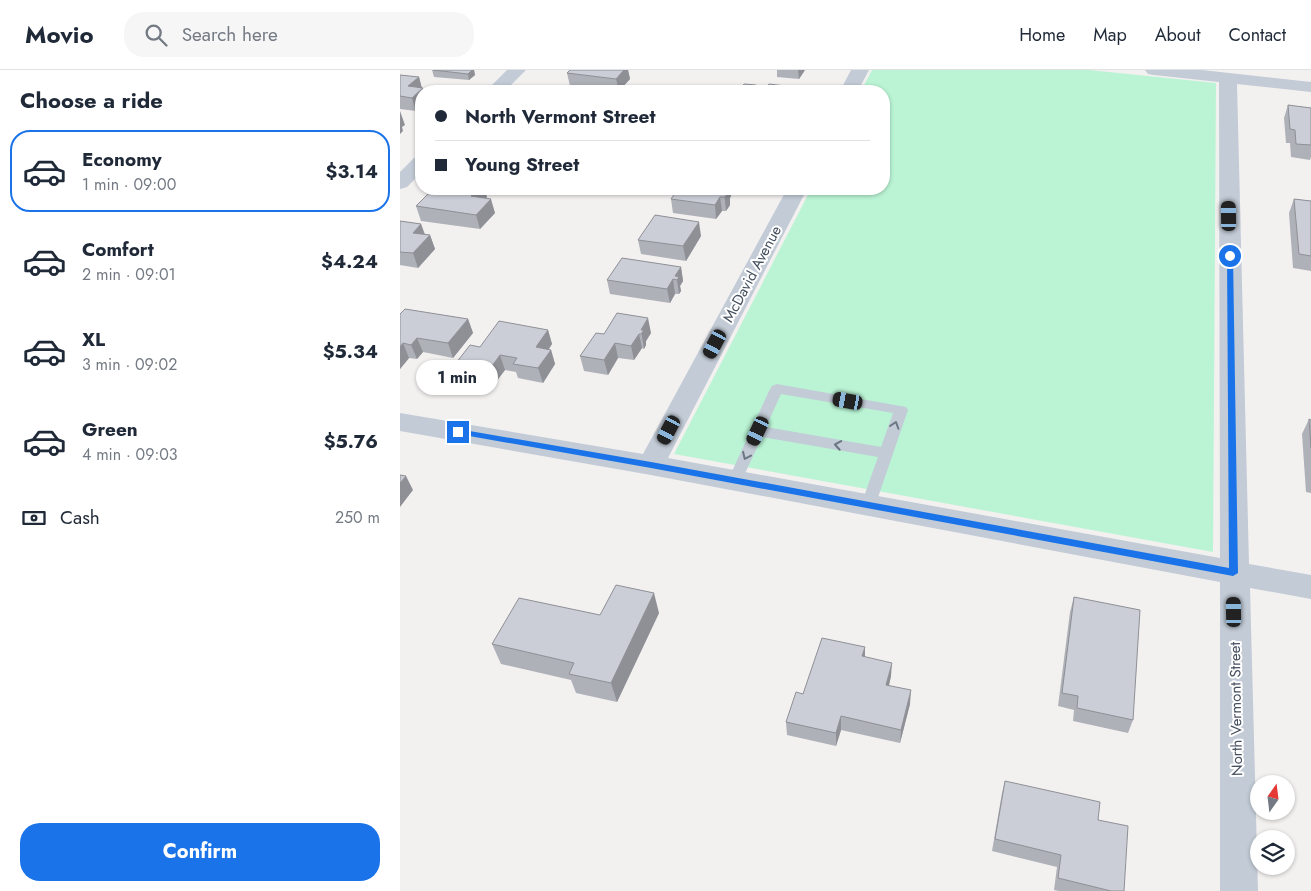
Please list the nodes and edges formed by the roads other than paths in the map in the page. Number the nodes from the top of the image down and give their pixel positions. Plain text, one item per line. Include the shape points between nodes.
1 (517, 70) edge
2 (860, 70) edge
3 (1154, 70) edge
4 (1228, 78) junction
5 (501, 85) edge
6 (852, 85) edge
7 (1311, 86) edge
8 (415, 168) edge
9 (400, 183) edge
10 (794, 195) edge
11 (400, 422) edge
12 (758, 431) junction
13 (886, 453) junction
14 (651, 465) junction
15 (735, 480) junction
16 (869, 505) junction
17 (1233, 573) junction
18 (1311, 587) edge
19 (1239, 891) edge

1 - 5 street
2 - 6 street
3 - 4 street
4 - 7 street
4 - 17 street, North Vermont Street
8 - 9 street
10 - 14 street, McDavid Avenue
11 - 14 street
13 -> 12 lane
13 -> 12 lane via 901,410 777,389
12 -> 15 lane
13 - 16 lane
14 - 15 street
15 - 16 street
16 - 17 street
17 - 18 street
17 - 19 street, North Vermont Street

